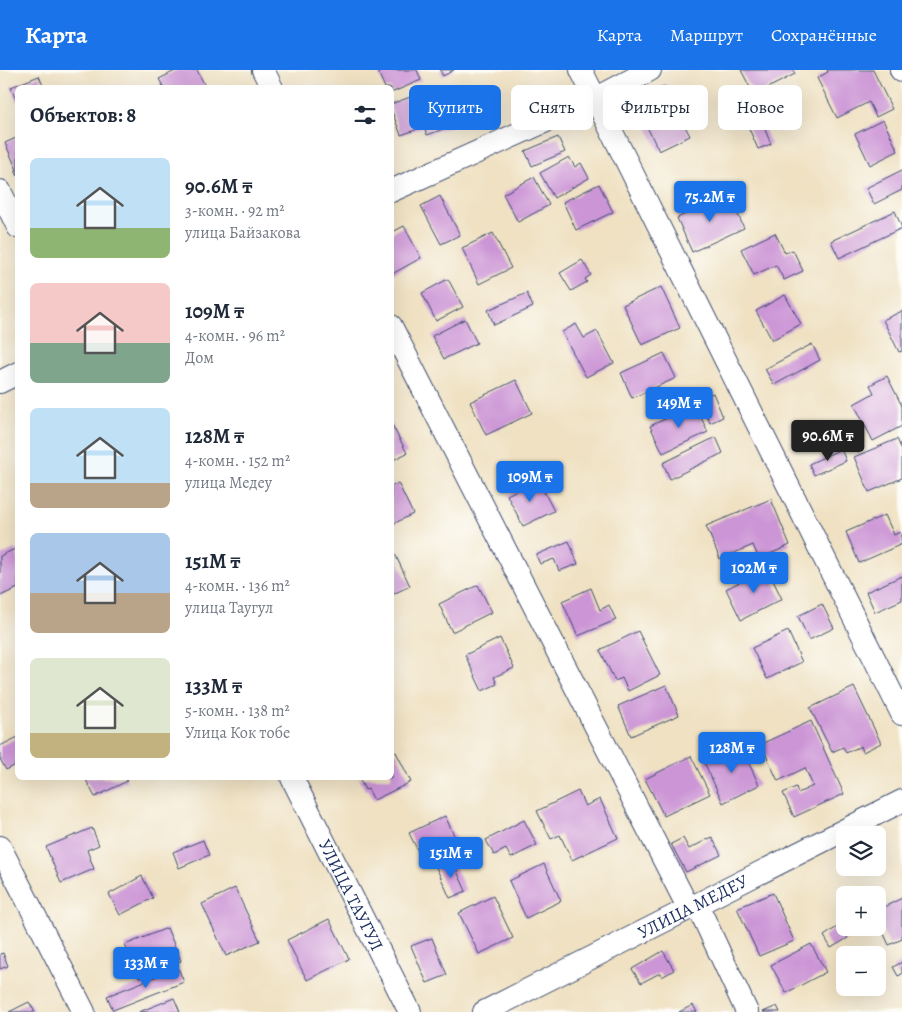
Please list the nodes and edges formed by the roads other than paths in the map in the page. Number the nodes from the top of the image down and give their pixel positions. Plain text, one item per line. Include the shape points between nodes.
1 (263, 70) edge
2 (581, 70) edge
3 (650, 70) edge
4 (270, 85) edge
5 (595, 99) junction
6 (394, 190) edge
7 (0, 191) edge
8 (15, 221) edge
9 (394, 332) edge
10 (15, 374) edge
11 (0, 382) edge
12 (902, 714) edge
13 (293, 780) edge
14 (902, 801) edge
15 (0, 847) edge
16 (693, 906) junction
17 (84, 1012) edge
18 (410, 1012) edge
19 (484, 1012) edge
20 (747, 1012) edge

1 - 4 street
2 - 5 street
3 - 5 street
5 - 6 street
5 - 12 street
7 - 8 street
9 - 16 street
10 - 11 street
13 - 18 street, УЛИЦА ТАУГУЛ
14 - 16 street, УЛИЦА МЕДЕУ
15 - 17 street
16 - 19 street, УЛИЦА МЕДЕУ
16 - 20 street

